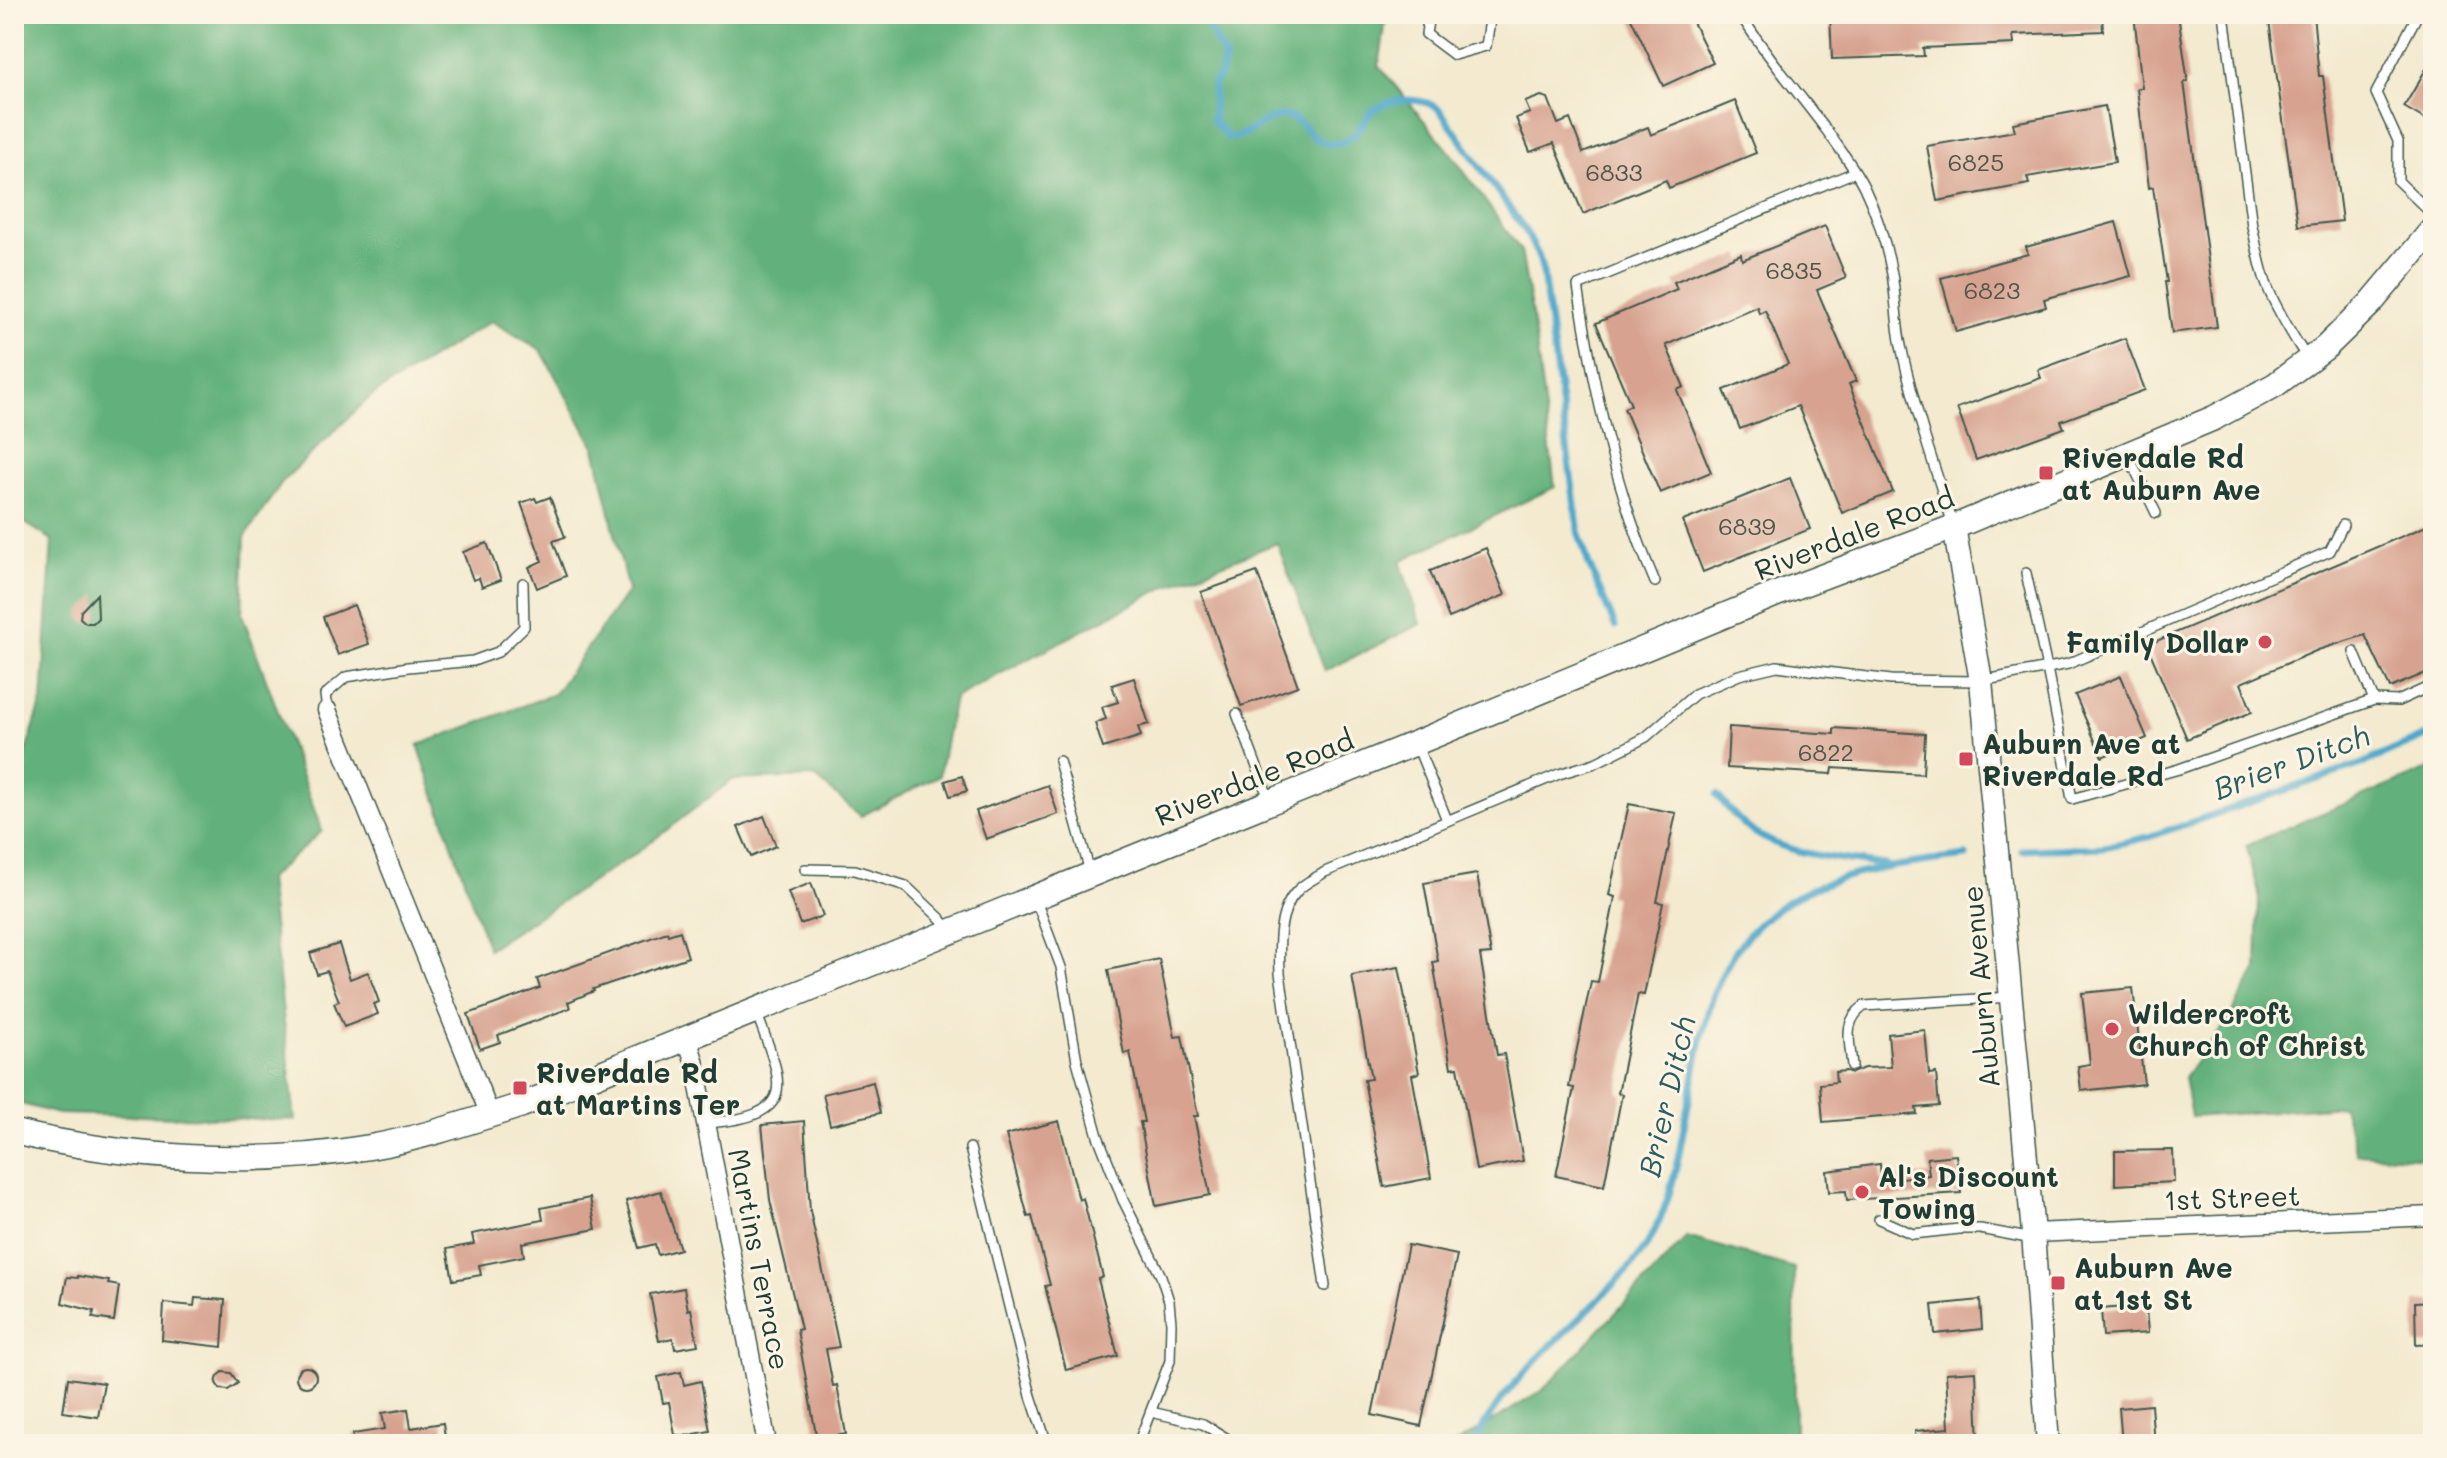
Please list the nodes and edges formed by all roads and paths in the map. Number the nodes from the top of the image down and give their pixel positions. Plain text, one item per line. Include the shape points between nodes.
1 (1429, 14) edge
2 (1491, 14) edge
3 (1740, 14) edge
4 (2224, 14) edge
5 (2418, 14) edge
6 (1855, 172) junction
7 (2433, 215) edge
8 (2429, 242) edge
9 (2309, 361) junction
10 (2128, 454) junction
11 (2156, 513) dead end
12 (2343, 525) dead end
13 (1954, 527) junction
14 (2026, 573) dead end
15 (1655, 582) dead end
16 (523, 583) dead end
17 (2354, 652) dead end
18 (2047, 668) junction
19 (1981, 681) junction
20 (2433, 685) edge
21 (2374, 700) junction
22 (327, 710) joint
23 (1237, 714) dead end
24 (1416, 743) junction
25 (1059, 761) dead end
26 (1270, 803) junction
27 (1447, 820) junction
28 (805, 869) dead end
29 (1091, 875) junction
30 (1035, 898) junction
31 (950, 932) junction
32 (2011, 997) junction
33 (756, 1011) junction
34 (687, 1039) junction
35 (1852, 1066) dead end
36 (490, 1115) junction
37 (706, 1123) junction
38 (14, 1132) edge
39 (970, 1148) dead end
40 (2433, 1216) edge
41 (1879, 1219) dead end
42 (2033, 1236) junction
43 (1325, 1286) dead end
44 (1151, 1412) junction
45 (767, 1444) edge
46 (1050, 1444) edge
47 (1138, 1444) edge
48 (1236, 1444) edge
49 (2048, 1444) edge

1 - 2 lane via 1426,34 1454,55 1486,46
3 - 6 lane
4 - 9 lane via 2260,261 2275,305
5 - 7 lane via 2376,93 2398,141 2398,181
6 - 13 lane via 1884,238 1907,369
6 - 15 lane via 1578,286 1621,488
8 - 9 main road, Riverdale Road
9 - 10 main road, Riverdale Road via 2252,399
10 - 11 lane
10 - 13 main road, Riverdale Road
12 - 18 lane via 2330,551 2068,664
13 - 19 street, Auburn Avenue
13 - 24 main road, Riverdale Road
14 - 18 lane
16 - 22 lane via 524,627 498,652 473,661 346,677 325,695
17 - 21 lane
18 - 19 lane
18 - 21 lane via 2072,799 2179,769
19 - 27 lane via 1759,669 1695,694 1646,737 1595,763
19 - 32 street, Auburn Avenue
20 - 21 lane via 2398,701
22 - 36 street
23 - 26 lane
24 - 26 main road, Riverdale Road
24 - 27 lane
25 - 29 lane
26 - 29 main road, Riverdale Road
27 - 43 lane via 1325,872 1298,890 1280,930 1280,973
28 - 31 lane via 855,870 906,886
29 - 30 main road, Riverdale Road
30 - 31 main road, Riverdale Road
30 - 44 lane via 1061,967 1077,1061 1098,1136 1169,1301 1170,1361
31 - 33 main road, Riverdale Road
32 - 35 lane via 1864,1006 1848,1027
32 - 42 street, Auburn Avenue
33 - 34 main road, Riverdale Road
33 - 37 lane via 778,1073 776,1099 757,1114
34 - 36 main road, Riverdale Road
34 - 37 street, Martins Terrace
36 - 38 main road, Riverdale Road via 370,1148 261,1158 153,1154
37 - 45 street, Martins Terrace
39 - 46 lane via 1031,1396
40 - 42 street, 1st Street
41 - 42 lane via 1913,1234 1980,1229
42 - 49 street, Auburn Avenue
44 - 47 lane
44 - 48 lane via 1203,1424

